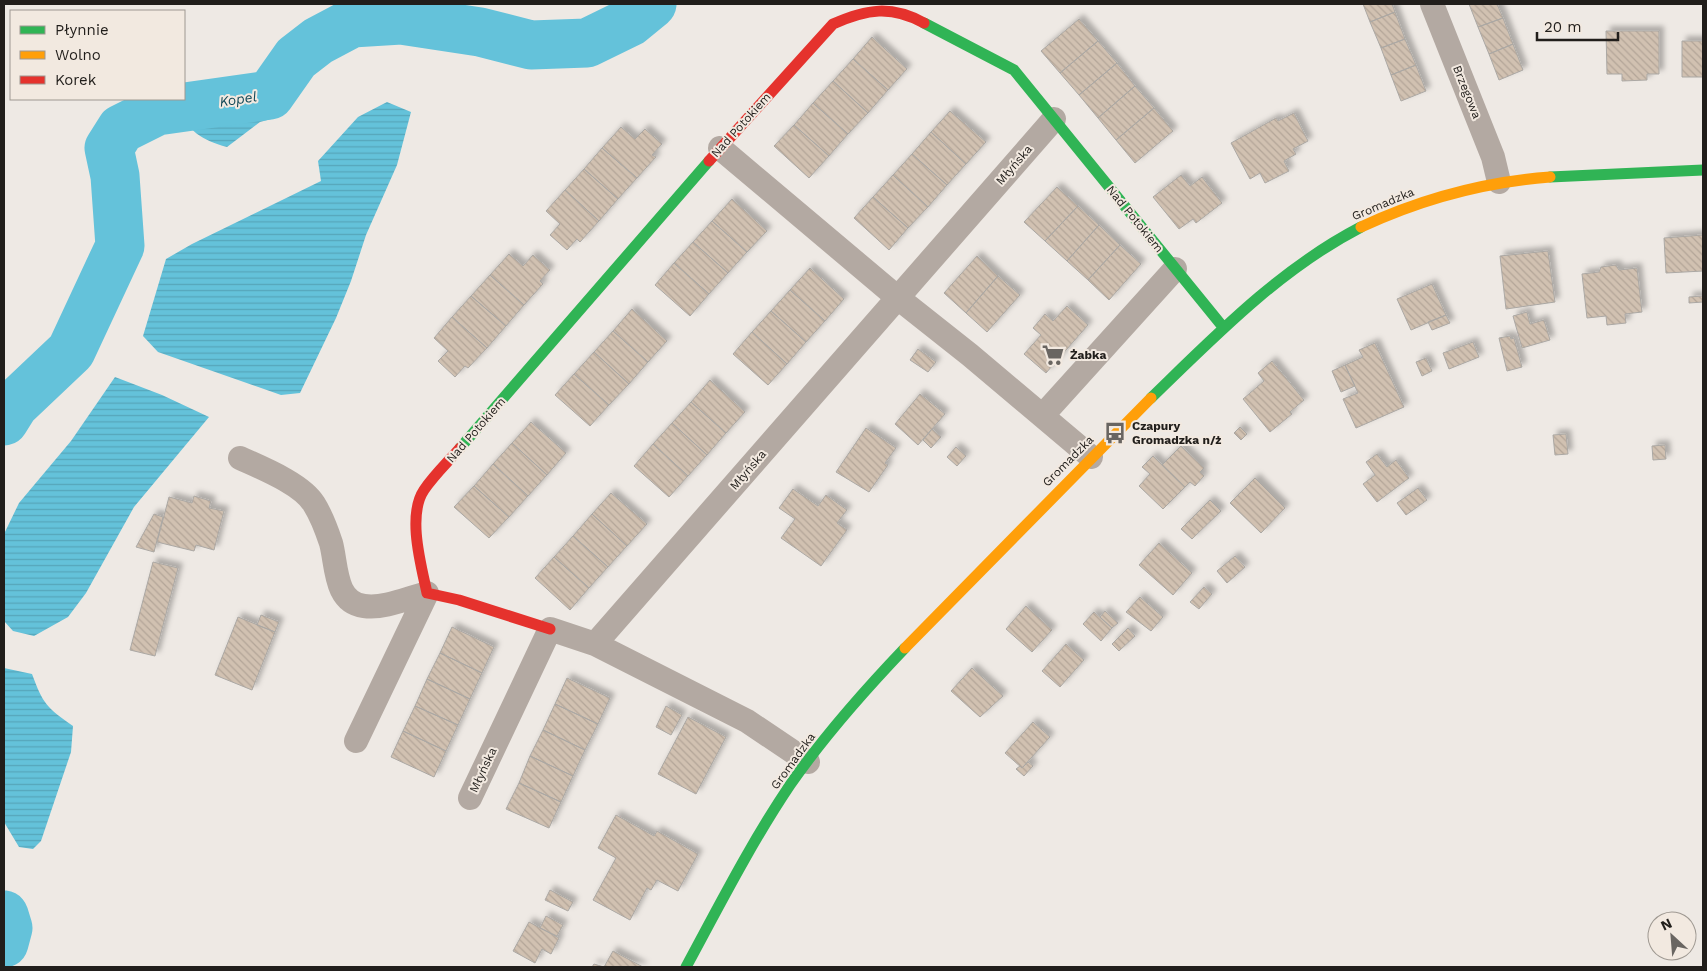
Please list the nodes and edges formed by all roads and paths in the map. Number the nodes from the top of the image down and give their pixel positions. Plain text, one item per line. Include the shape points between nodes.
1 (1432, 4) edge
2 (1054, 118) junction
3 (720, 148) junction
4 (1703, 170) edge
5 (1499, 182) junction
6 (1176, 269) junction
7 (898, 298) junction
8 (1223, 327) junction
9 (1043, 415) junction
10 (1091, 457) junction
11 (240, 458) dead end
12 (427, 593) junction
13 (550, 630) junction
14 (595, 644) junction
15 (356, 741) dead end
16 (808, 762) junction
17 (470, 798) dead end
18 (686, 967) edge

1 - 5 street, Brzegowa via 1493,157
2 - 3 street, Nad Potokiem via 1014,70 906,13 876,12 856,14 833,24
2 - 6 street, Nad Potokiem
2 - 7 street, Młyńska
3 - 7 street
3 - 12 street, Nad Potokiem via 423,491 416,514 415,536
4 - 5 street, Gromadzka via 1583,174
5 - 8 street, Gromadzka via 1412,205 1360,227 1282,276
6 - 8 street, Nad Potokiem
6 - 9 street
7 - 9 street
7 - 14 street, Młyńska
8 - 10 street, Gromadzka
9 - 10 street
10 - 16 street, Gromadzka via 866,689
11 - 12 street via 285,479 314,503 331,544 339,585 350,601 363,606 378,606
12 - 13 street via 459,600
12 - 15 street
13 - 14 street
13 - 17 street, Młyńska
14 - 16 street via 747,721
16 - 18 street, Gromadzka via 768,820

